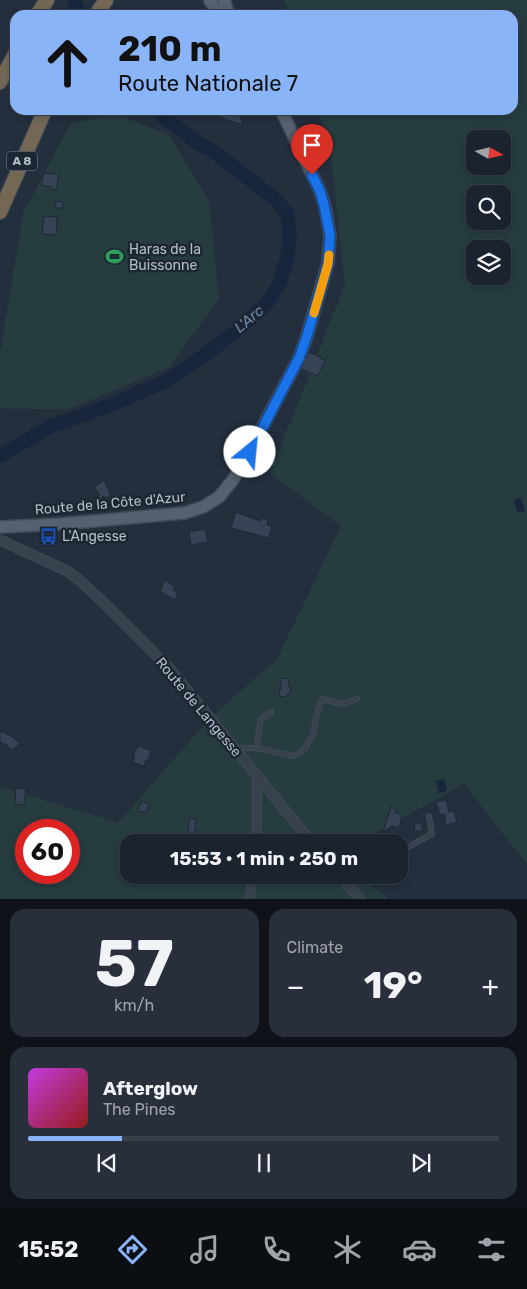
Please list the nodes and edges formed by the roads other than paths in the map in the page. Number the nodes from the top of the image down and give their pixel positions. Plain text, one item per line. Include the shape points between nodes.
1 (10, 63) edge
2 (0, 82) edge
3 (43, 115) edge
4 (276, 115) edge
5 (283, 115) edge
6 (325, 207) junction
7 (0, 212) edge
8 (0, 527) edge
9 (0, 540) edge
10 (357, 698) dead end
11 (270, 712) dead end
12 (234, 748) junction
13 (256, 748) junction
14 (257, 777) junction
15 (429, 816) dead end
16 (257, 834) edge
17 (304, 834) edge
18 (408, 847) edge
19 (252, 884) edge
20 (347, 884) edge
21 (249, 899) edge
22 (360, 899) edge

1 - 2 highway
3 - 7 highway, A 8
4 - 6 main road
5 - 6 main road
6 - 8 main road, Route de la Côte d'Azur via 330,235 328,264 299,358 244,462 219,497 184,513
9 - 12 street, Route de Langesse via 67,571 104,602 170,669
10 - 13 lane via 343,704 322,699 304,750 293,756
11 - 13 lane via 260,719
12 - 13 lane
12 - 14 street, Route de Langesse
14 - 16 street
14 - 17 street, Route de Langesse
15 - 18 lane via 432,834
19 - 21 street
20 - 22 street

